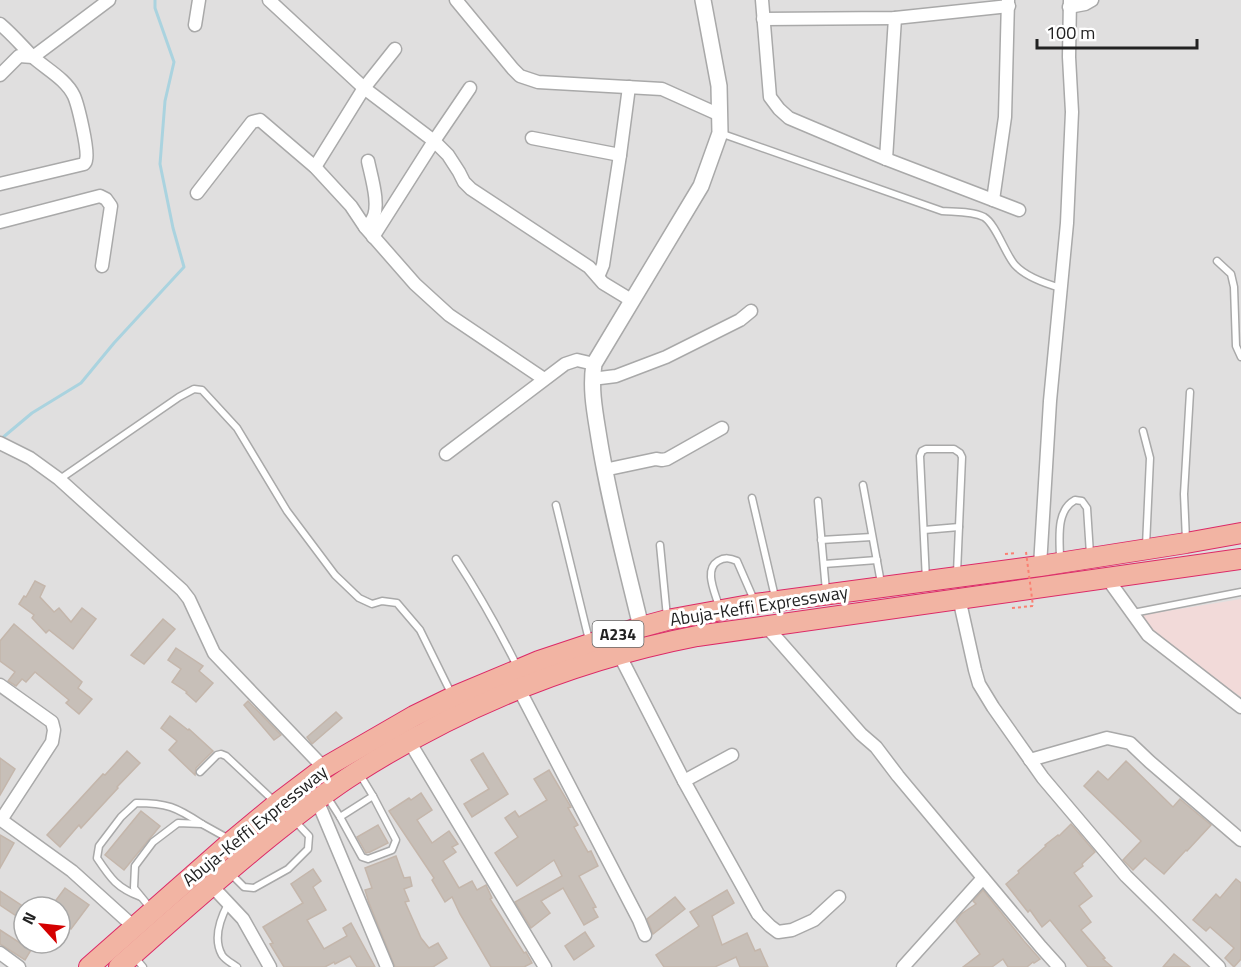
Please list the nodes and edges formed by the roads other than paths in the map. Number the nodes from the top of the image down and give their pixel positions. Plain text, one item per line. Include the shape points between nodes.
1 (199, 0) edge
2 (269, 0) edge
3 (456, 0) edge
4 (703, 0) edge
5 (762, 0) edge
6 (1092, 0) edge
7 (101, 2) edge
8 (1009, 3) edge
9 (1070, 3) edge
10 (895, 18) junction
11 (763, 19) junction
12 (0, 24) edge
13 (195, 25) dead end
14 (395, 49) dead end
15 (33, 57) junction
16 (0, 75) edge
17 (629, 87) junction
18 (364, 88) junction
19 (470, 88) dead end
20 (720, 115) junction
21 (720, 133) junction
22 (532, 138) dead end
23 (434, 141) junction
24 (620, 156) junction
25 (886, 159) junction
26 (368, 161) dead end
27 (315, 167) junction
28 (0, 184) edge
29 (197, 193) dead end
30 (993, 200) junction
31 (1019, 210) dead end
32 (0, 222) edge
33 (369, 232) junction
34 (1217, 261) dead end
35 (102, 266) dead end
36 (598, 277) junction
37 (1061, 288) junction
38 (631, 300) junction
39 (751, 312) dead end
40 (1241, 357) edge
41 (593, 372) junction
42 (544, 380) junction
43 (1190, 392) dead end
44 (722, 428) dead end
45 (1143, 430) dead end
46 (4, 445) edge
47 (446, 454) dead end
48 (604, 470) junction
49 (59, 479) junction
50 (863, 485) dead end
51 (752, 498) dead end
52 (818, 501) dead end
53 (556, 505) dead end
54 (959, 527) junction
55 (924, 530) junction
56 (1241, 533) edge
57 (872, 537) junction
58 (821, 540) junction
59 (1186, 543) junction
60 (660, 545) dead end
61 (1145, 549) junction
62 (1090, 558) junction
63 (456, 559) dead end
64 (1033, 559) junction
65 (1241, 559) edge
66 (877, 560) junction
67 (1059, 562) junction
68 (824, 564) junction
69 (957, 577) junction
70 (1107, 578) junction
71 (926, 581) junction
72 (882, 587) junction
73 (1241, 592) edge
74 (826, 594) junction
75 (959, 598) junction
76 (776, 601) junction
77 (755, 604) junction
78 (720, 610) junction
79 (1132, 613) junction
80 (667, 620) junction
81 (766, 626) junction
82 (641, 627) junction
83 (590, 644) junction
84 (619, 654) junction
85 (519, 679) junction
86 (0, 685) edge
87 (453, 697) junction
88 (1241, 707) edge
89 (409, 741) junction
90 (732, 755) dead end
91 (1030, 760) junction
92 (324, 768) junction
93 (200, 772) dead end
94 (358, 772) junction
95 (684, 781) junction
96 (373, 796) junction
97 (322, 797) junction
98 (277, 803) junction
99 (340, 817) junction
100 (0, 819) edge
101 (293, 819) junction
102 (202, 824) junction
103 (1241, 840) edge
104 (232, 841) junction
105 (228, 870) junction
106 (983, 878) junction
107 (211, 885) junction
108 (839, 897) dead end
109 (229, 903) junction
110 (147, 904) junction
111 (134, 927) junction
112 (645, 936) dead end
113 (0, 953) edge
114 (132, 963) edge
115 (19, 967) edge
116 (89, 967) edge
117 (237, 967) edge
118 (270, 967) edge
119 (387, 967) edge
120 (545, 967) edge
121 (903, 967) edge
122 (1059, 967) edge
123 (1219, 967) edge

1 - 13 street
2 - 18 street
3 - 17 street via 520,76 538,82
4 - 20 street via 719,86
5 - 11 street
6 - 9 street via 1085,4
7 - 15 street
8 - 10 street
8 - 30 street via 1005,117
9 - 37 street via 1072,112
10 - 11 street
10 - 25 street
11 - 25 street via 770,97 778,109 789,118
12 - 15 street
14 - 18 street
15 - 16 street via 19,56
15 - 28 street via 74,95 86,161
17 - 20 street via 662,89
17 - 24 street
18 - 23 street
18 - 27 street
19 - 23 street
20 - 21 street
21 - 37 lane via 942,211 986,218 1015,266
21 - 38 street via 701,186
22 - 24 street
23 - 33 street
23 - 36 street via 471,189 589,267
24 - 36 street
25 - 30 street
26 - 33 street via 376,201
27 - 29 street via 260,120 252,122
27 - 33 street
30 - 31 street
32 - 35 street via 100,196 111,206
33 - 42 street via 449,315
34 - 40 lane via 1231,274 1236,346
36 - 38 street
37 - 64 street
38 - 41 street
39 - 41 street via 666,357 616,376
41 - 42 street via 577,360
41 - 48 street via 593,399
42 - 47 street
43 - 59 lane via 1184,494
44 - 48 street via 667,459
45 - 61 lane via 1150,458
46 - 49 street
48 - 82 street
49 - 87 lane via 179,397 194,389 202,390 237,428 287,510 335,576 359,598 372,604 397,603 420,630
49 - 92 street via 182,590 214,653
50 - 57 lane
51 - 76 lane
52 - 58 lane
53 - 83 lane
54 - 55 lane
54 - 55 lane via 960,453 954,449 926,449 920,456
54 - 69 lane
55 - 71 lane
56 - 59 highway, Abuja-Keffi Expressway / A234
57 - 58 lane
57 - 66 lane
58 - 68 lane
59 - 61 highway, Abuja-Keffi Expressway / A234
60 - 80 lane
61 - 62 highway, Abuja-Keffi Expressway / A234
62 - 67 highway, Abuja-Keffi Expressway / A234
62 - 67 lane via 1088,508 1075,500 1068,504 1061,518
63 - 85 lane via 498,628
64 - 67 highway, Abuja-Keffi Expressway / A234
64 - 69 highway, Abuja-Keffi Expressway / A234
65 - 70 highway, Abuja-Keffi Expressway / A234
66 - 68 lane
66 - 72 lane
68 - 74 lane
69 - 71 highway, Abuja-Keffi Expressway / A234
70 - 75 highway, Abuja-Keffi Expressway / A234
70 - 79 street
71 - 72 highway, Abuja-Keffi Expressway / A234
72 - 74 highway, Abuja-Keffi Expressway / A234
73 - 79 lane
74 - 76 highway, Abuja-Keffi Expressway / A234
75 - 81 highway, Abuja-Keffi Expressway / A234
75 - 91 street via 979,684
76 - 77 highway, Abuja-Keffi Expressway / A234
77 - 78 highway, Abuja-Keffi Expressway / A234
77 - 78 lane via 737,561 724,558 711,570
78 - 80 highway, Abuja-Keffi Expressway / A234
79 - 88 street via 1148,635
80 - 82 highway, Abuja-Keffi Expressway / A234
81 - 84 highway, Abuja-Keffi Expressway / A234 via 653,644
81 - 106 street via 876,747
82 - 83 highway, Abuja-Keffi Expressway / A234
83 - 85 highway, Abuja-Keffi Expressway / A234
84 - 85 highway, Abuja-Keffi Expressway / A234 via 564,671
84 - 95 street
85 - 87 highway, Abuja-Keffi Expressway / A234
85 - 89 highway, Abuja-Keffi Expressway / A234
85 - 112 street
86 - 100 street via 52,722 54,730 51,742
87 - 92 highway, Abuja-Keffi Expressway / A234
89 - 94 highway, Abuja-Keffi Expressway / A234
89 - 120 street
90 - 95 street
91 - 103 street via 1107,738 1130,744
91 - 123 street via 1126,876
92 - 98 highway, Abuja-Keffi Expressway / A234
93 - 98 lane via 217,755 226,756
94 - 96 lane
94 - 97 highway, Abuja-Keffi Expressway / A234
95 - 108 street via 758,914 778,932 814,920
96 - 99 lane
96 - 99 lane via 396,840 392,849 368,859 362,857
97 - 99 lane
97 - 101 highway, Abuja-Keffi Expressway / A234
97 - 119 street
98 - 104 highway, Abuja-Keffi Expressway / A234
100 - 111 street via 72,871
101 - 105 highway, Abuja-Keffi Expressway / A234
101 - 105 lane via 309,836 308,849 288,868 254,888 244,887
102 - 104 lane
102 - 110 lane via 177,823 153,842 135,866 134,888
102 - 110 lane via 169,806 136,804 99,846 97,858 110,877
104 - 110 highway, Abuja-Keffi Expressway / A234
105 - 107 highway, Abuja-Keffi Expressway / A234
106 - 121 street
106 - 122 street
107 - 109 street
107 - 114 highway, Abuja-Keffi Expressway / A234
109 - 117 lane via 218,929 218,943 223,956
109 - 118 street
110 - 111 highway, Abuja-Keffi Expressway / A234
111 - 116 highway, Abuja-Keffi Expressway / A234
113 - 115 street

